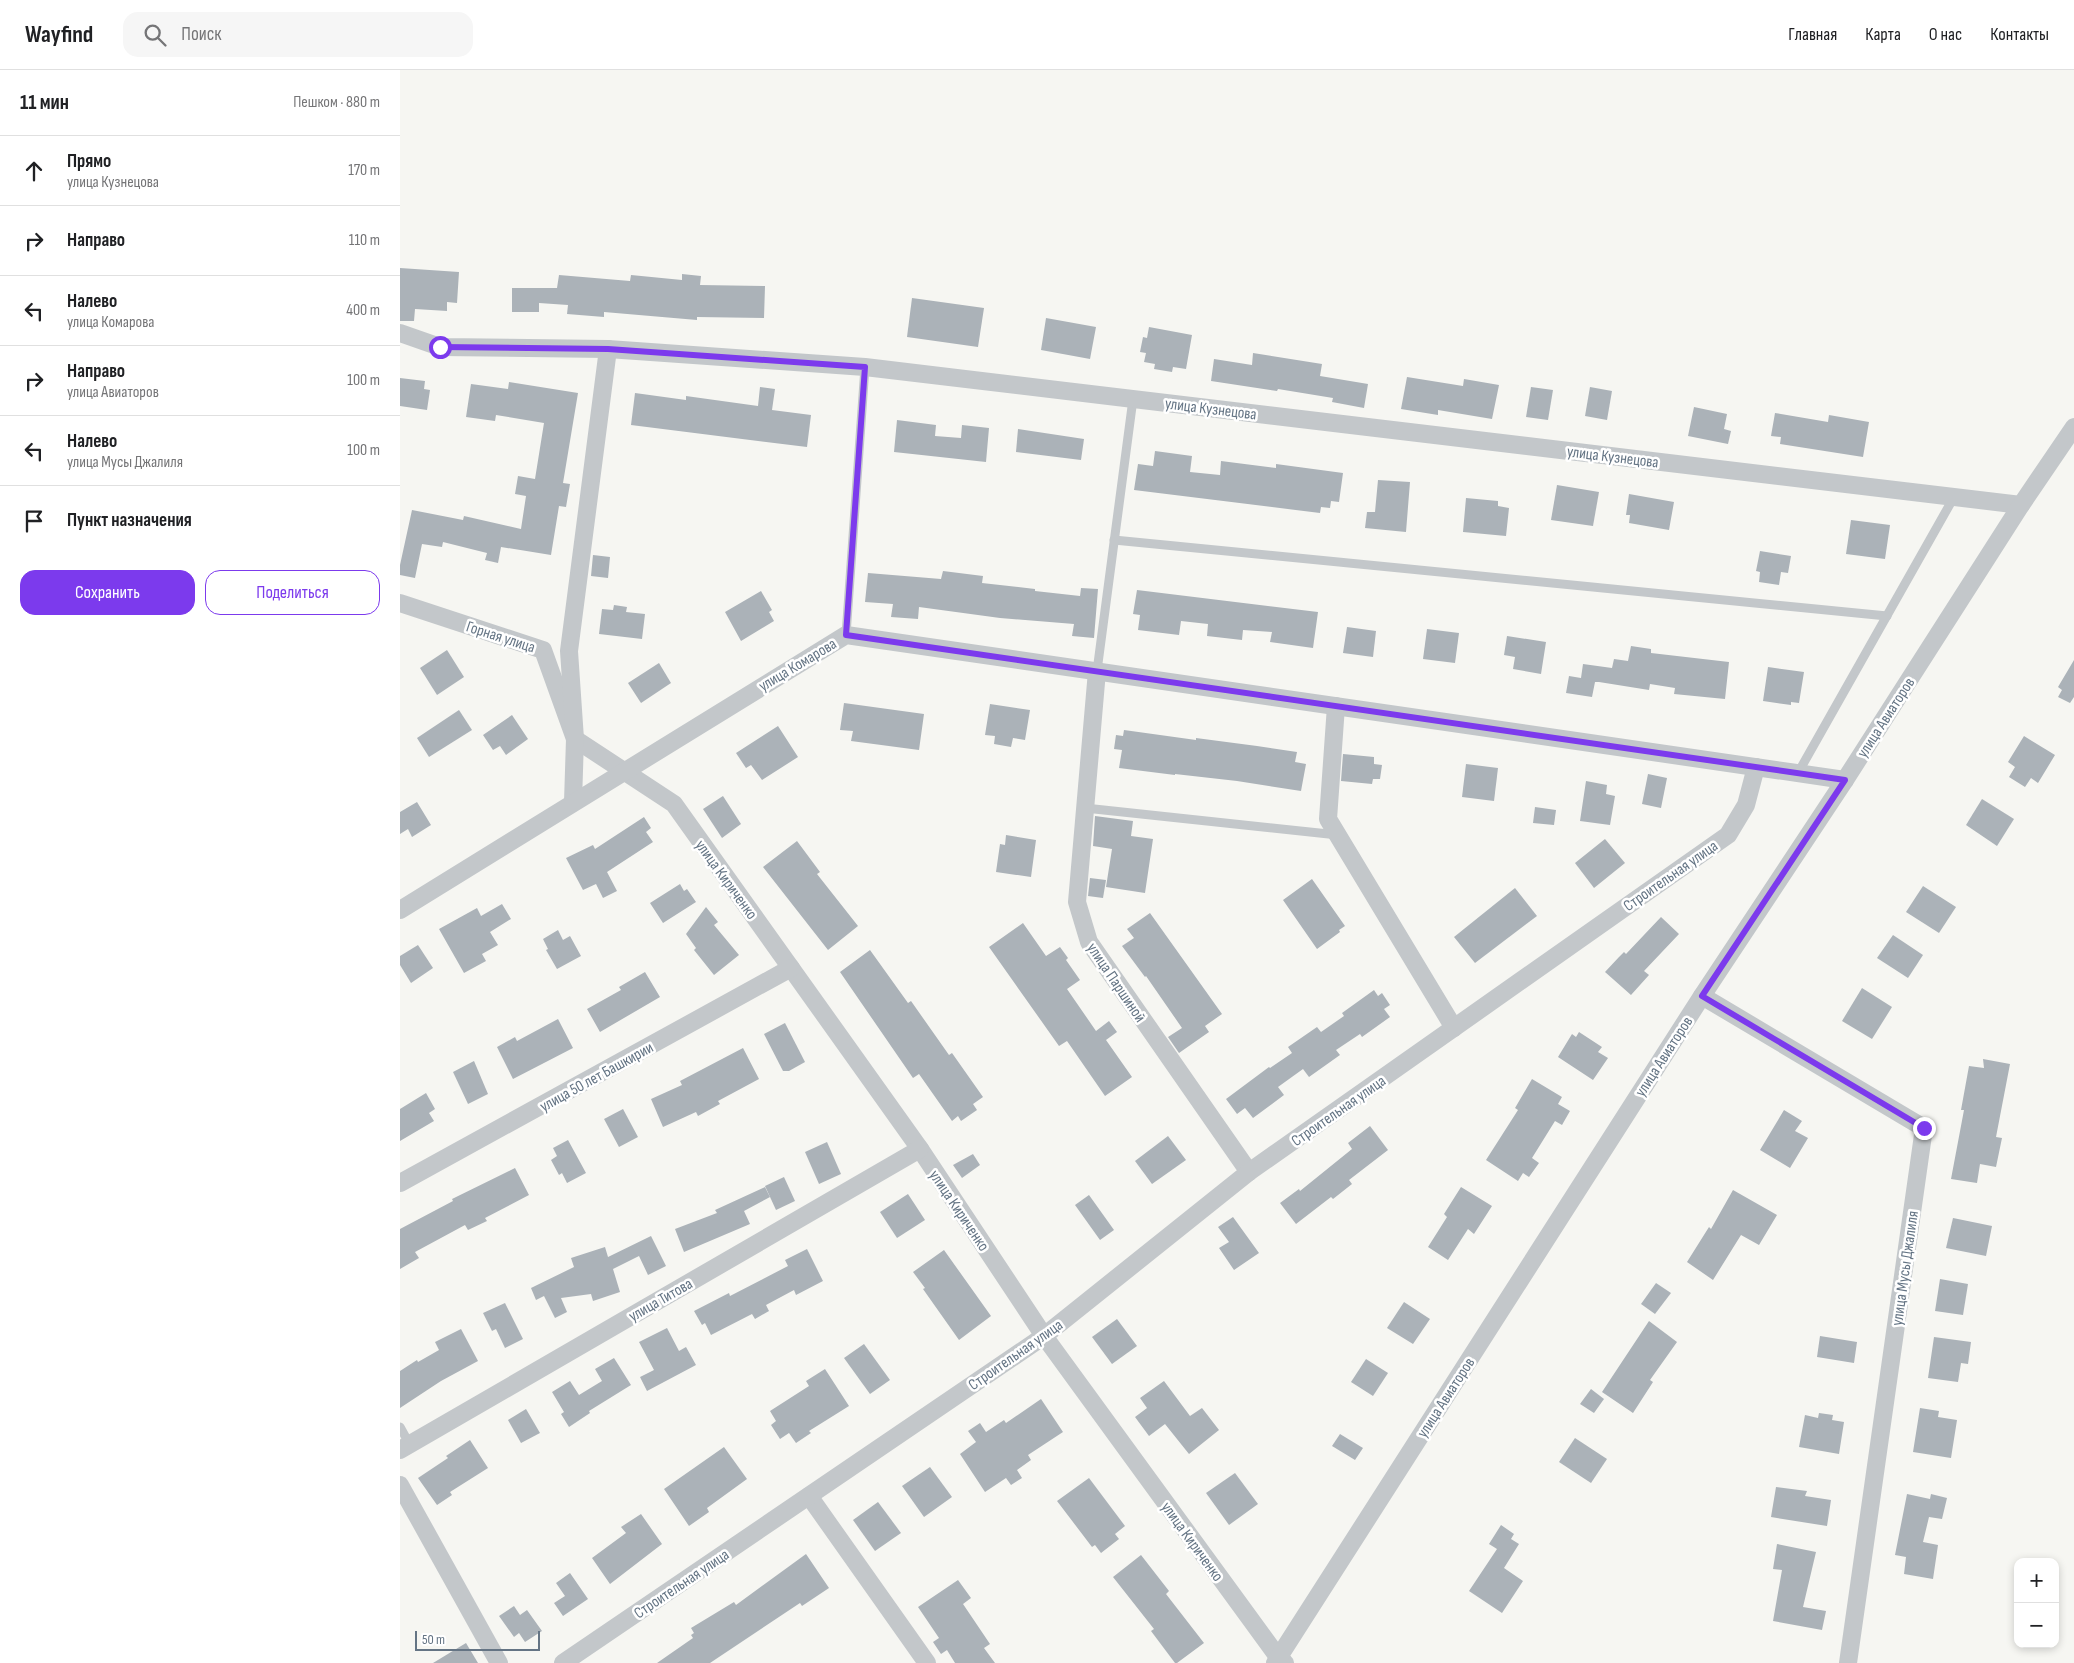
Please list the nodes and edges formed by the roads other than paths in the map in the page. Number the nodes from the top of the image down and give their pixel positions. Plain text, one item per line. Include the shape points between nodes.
1 (400, 333) edge
2 (608, 349) junction
3 (865, 367) junction
4 (1133, 399) junction
5 (2074, 427) edge
6 (1954, 497) junction
7 (2021, 505) junction
8 (1114, 540) junction
9 (400, 603) edge
10 (1887, 616) junction
11 (846, 635) junction
12 (1097, 671) junction
13 (1336, 706) junction
14 (575, 739) junction
15 (1756, 767) junction
16 (623, 771) junction
17 (1798, 773) junction
18 (1845, 780) junction
19 (573, 802) junction
20 (1085, 808) junction
21 (1338, 835) junction
22 (400, 910) edge
23 (791, 968) junction
24 (1702, 996) junction
25 (1454, 1028) junction
26 (920, 1149) junction
27 (1249, 1172) junction
28 (400, 1184) edge
29 (1044, 1336) junction
30 (400, 1427) edge
31 (405, 1447) edge
32 (400, 1485) edge
33 (809, 1496) junction
34 (1279, 1661) edge
35 (500, 1663) edge
36 (563, 1663) edge
37 (927, 1663) edge
38 (1848, 1663) edge

1 - 2 street, улица Кузнецова via 440,347
2 - 3 street, улица Кузнецова
2 - 14 street via 569,651
3 - 4 street, улица Кузнецова
3 - 11 lane
4 - 6 street, улица Кузнецова
4 - 8 lane
5 - 7 street, улица Авиаторов
6 - 7 street, улица Кузнецова
6 - 10 lane
7 - 18 street, улица Авиаторов
8 - 10 lane
8 - 12 lane
9 - 14 street, Горная улица via 543,650
10 - 17 lane
11 - 12 street, улица Комарова
11 - 16 street, улица Комарова
12 - 13 street, улица Комарова
12 - 20 street, улица Паршиной
13 - 15 street, улица Комарова
13 - 21 street via 1328,819
14 - 16 street
14 - 19 street
15 - 17 street, улица Комарова
15 - 25 street, Строительная улица via 1746,804 1728,835
16 - 19 street, улица Комарова
16 - 23 street, улица Кириченко via 674,804
17 - 18 street, улица Комарова
18 - 24 street, улица Авиаторов
19 - 22 street, улица Комарова
20 - 21 lane
20 - 27 street, улица Паршиной via 1077,902 1088,942
21 - 25 street
23 - 26 street, улица Кириченко
23 - 28 street, улица 50 лет Башкирии
24 - 34 street, улица Авиаторов
24 - 38 street, улица Мусы Джалиля via 1924,1128
25 - 27 street, Строительная улица
26 - 29 street, улица Кириченко
26 - 31 street, улица Титова
27 - 29 street, Строительная улица
29 - 33 street, Строительная улица
29 - 34 street, улица Кириченко
30 - 31 lane
32 - 35 street
33 - 36 street, Строительная улица
33 - 37 street

